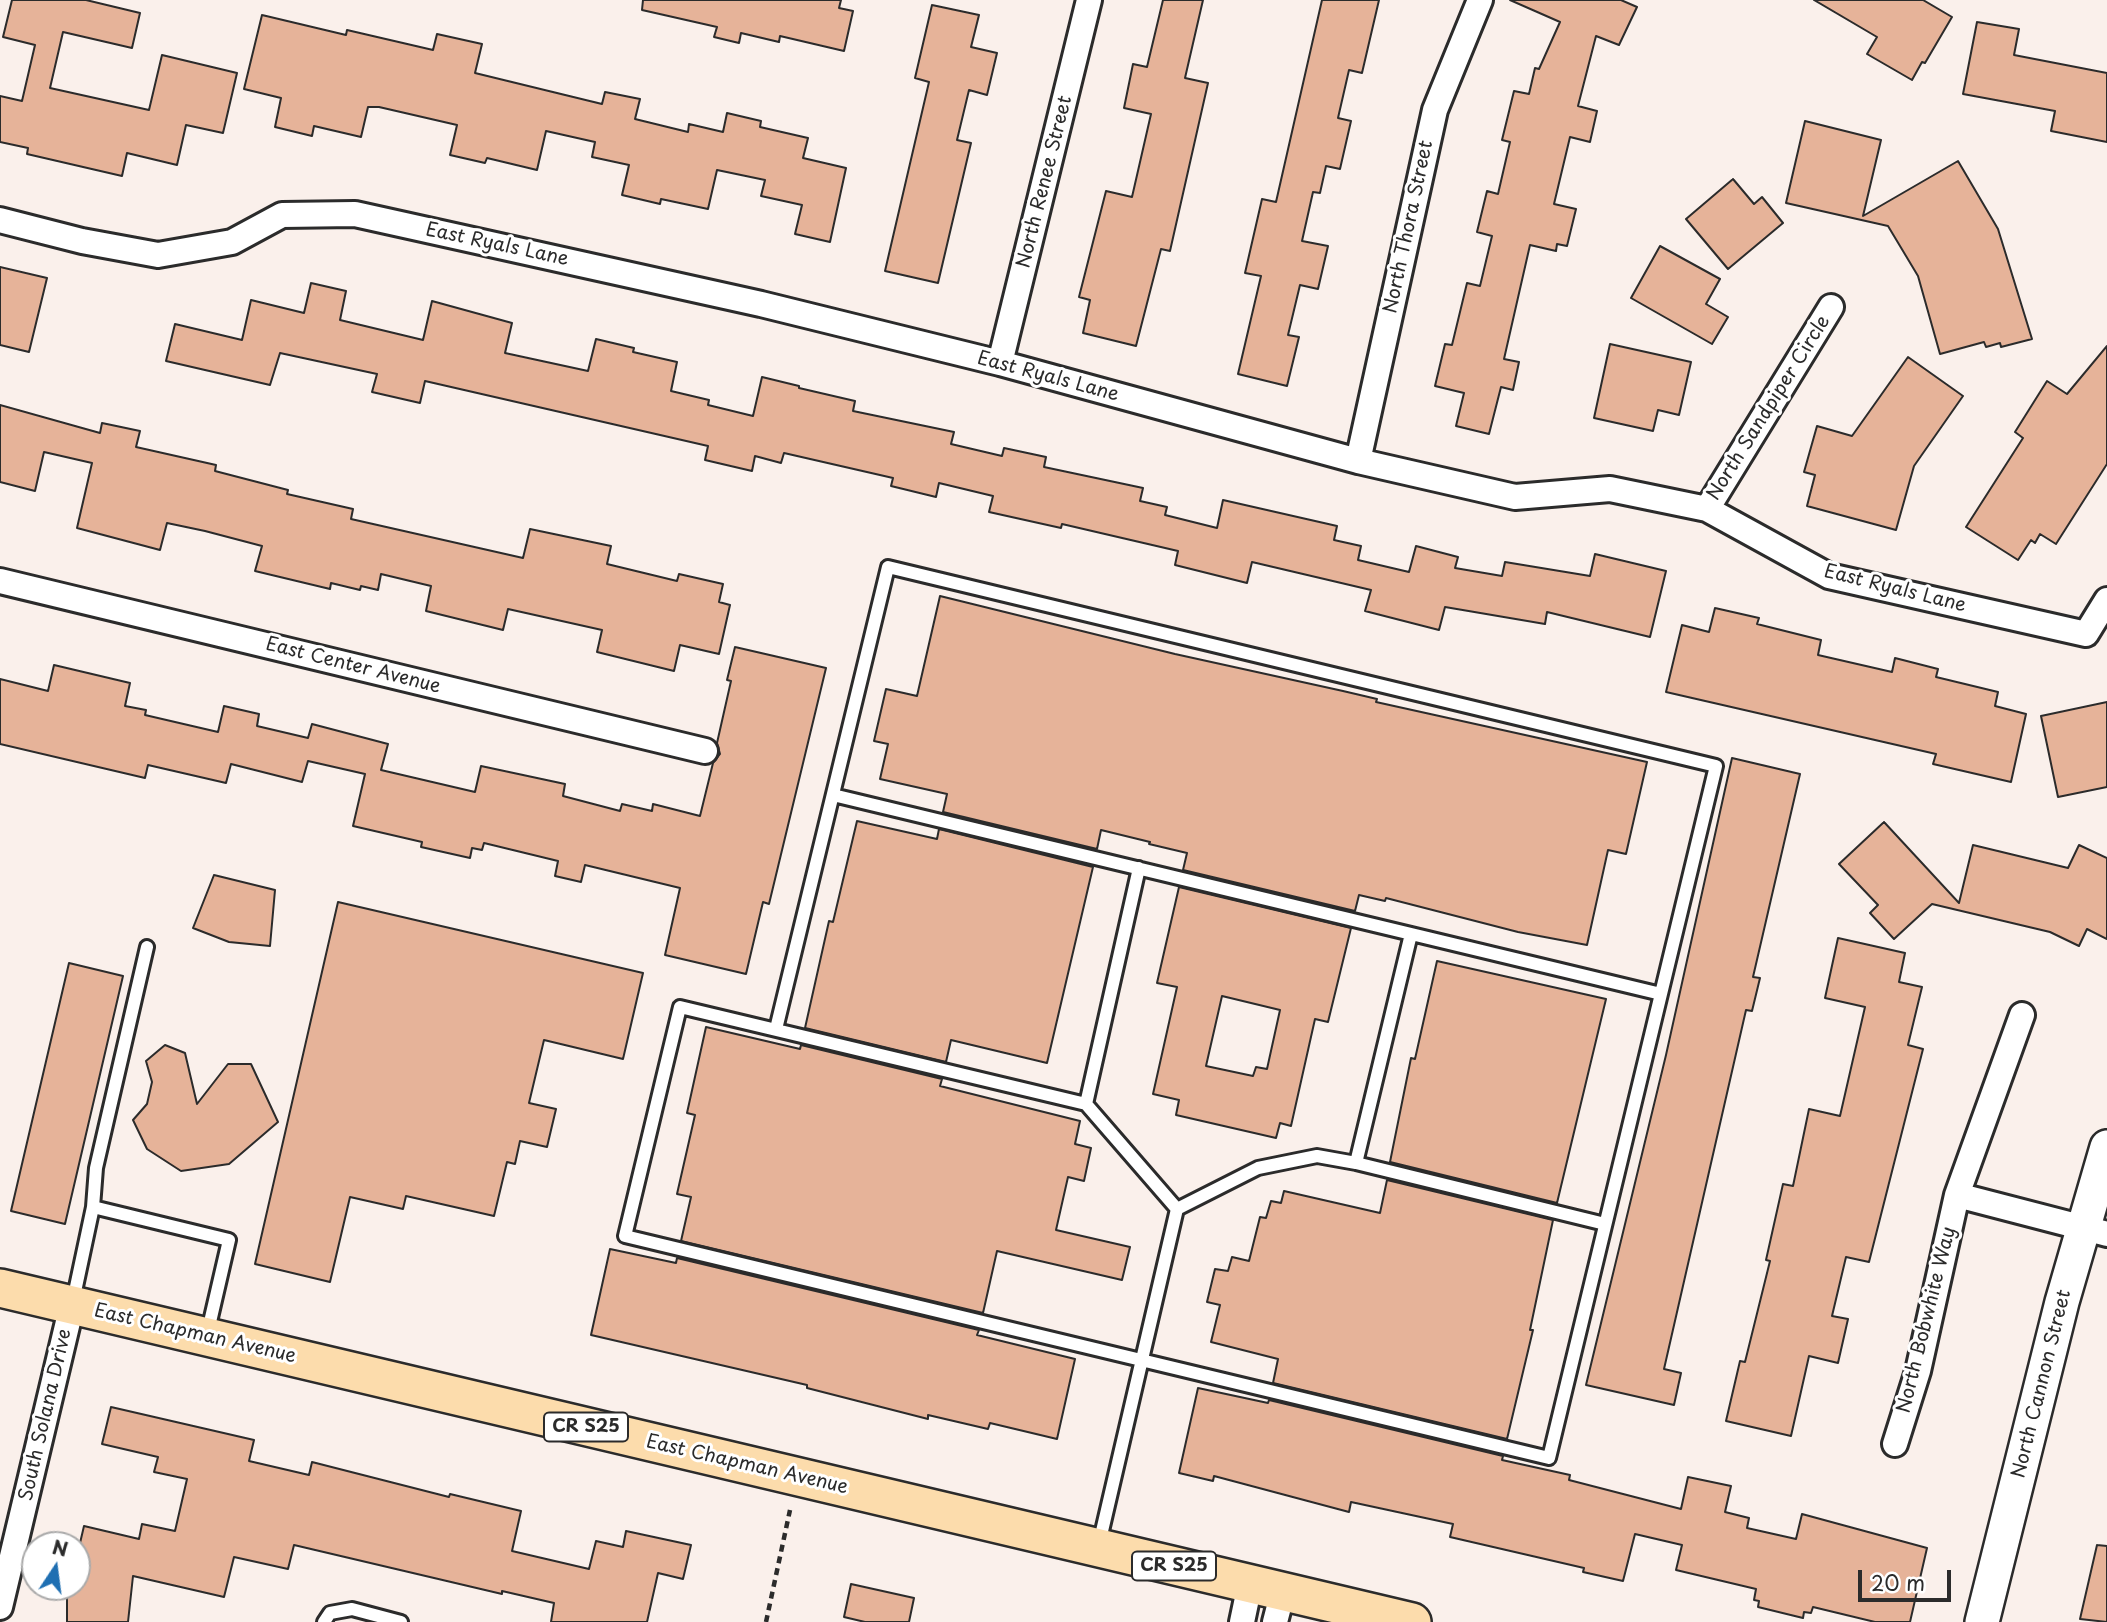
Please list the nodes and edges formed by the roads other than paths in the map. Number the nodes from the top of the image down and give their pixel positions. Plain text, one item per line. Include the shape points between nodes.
1 (1089, 0) edge
2 (1480, 0) edge
3 (0, 220) edge
4 (1831, 307) dead end
5 (1000, 363) junction
6 (1358, 461) junction
7 (1707, 509) junction
8 (0, 581) edge
9 (2107, 600) edge
10 (705, 751) dead end
11 (833, 795) junction
12 (1139, 869) junction
13 (1411, 934) junction
14 (147, 947) dead end
15 (1661, 994) junction
16 (2022, 1015) dead end
17 (776, 1029) junction
18 (1086, 1104) junction
19 (2107, 1147) edge
20 (1356, 1163) junction
21 (1957, 1195) junction
22 (93, 1207) junction
23 (1177, 1209) junction
24 (1605, 1224) junction
25 (2095, 1231) edge
26 (0, 1288) edge
27 (72, 1305) junction
28 (206, 1337) junction
29 (1142, 1358) junction
30 (1895, 1444) dead end
31 (1098, 1548) junction
32 (1269, 1599) edge
33 (0, 1607) edge
34 (381, 1620) edge
35 (324, 1622) edge
36 (401, 1622) edge
37 (1242, 1622) edge
38 (1412, 1622) edge
39 (1982, 1622) edge

1 - 5 street, North Renee Street
2 - 6 street, North Thora Street via 1435,110
3 - 5 street, East Ryals Lane via 158,256 232,242 282,215 355,214
4 - 7 street, North Sandpiper Circle
5 - 6 street, East Ryals Lane
6 - 7 street, East Ryals Lane via 1515,497 1609,489
7 - 9 street, East Ryals Lane via 1829,576 2086,634
8 - 10 street, East Center Avenue
11 - 12 lane
11 - 15 lane via 888,566 1716,765
11 - 17 lane
12 - 13 lane
12 - 18 lane
13 - 15 lane
13 - 20 lane
14 - 22 lane via 96,1168
15 - 24 lane
16 - 21 street, North Bobwhite Way
17 - 18 lane
17 - 29 lane via 680,1007 625,1236
18 - 23 lane
19 - 25 main road, North Cannon Street
20 - 23 lane via 1317,1156 1258,1168
20 - 24 lane
21 - 25 street
21 - 30 street, North Bobwhite Way via 1918,1371
22 - 27 lane
22 - 28 lane via 229,1240
23 - 29 lane
24 - 29 lane via 1549,1458
25 - 39 main road, North Cannon Street
26 - 27 main road, East Chapman Avenue / CR S25
27 - 28 main road, East Chapman Avenue / CR S25
27 - 33 street, South Solana Drive
28 - 31 main road, East Chapman Avenue / CR S25
29 - 31 lane
31 - 32 main road, East Chapman Avenue / CR S25
32 - 37 street
32 - 38 main road, East Chapman Avenue / CR S25
34 - 35 lane via 352,1609 330,1613
34 - 36 lane

